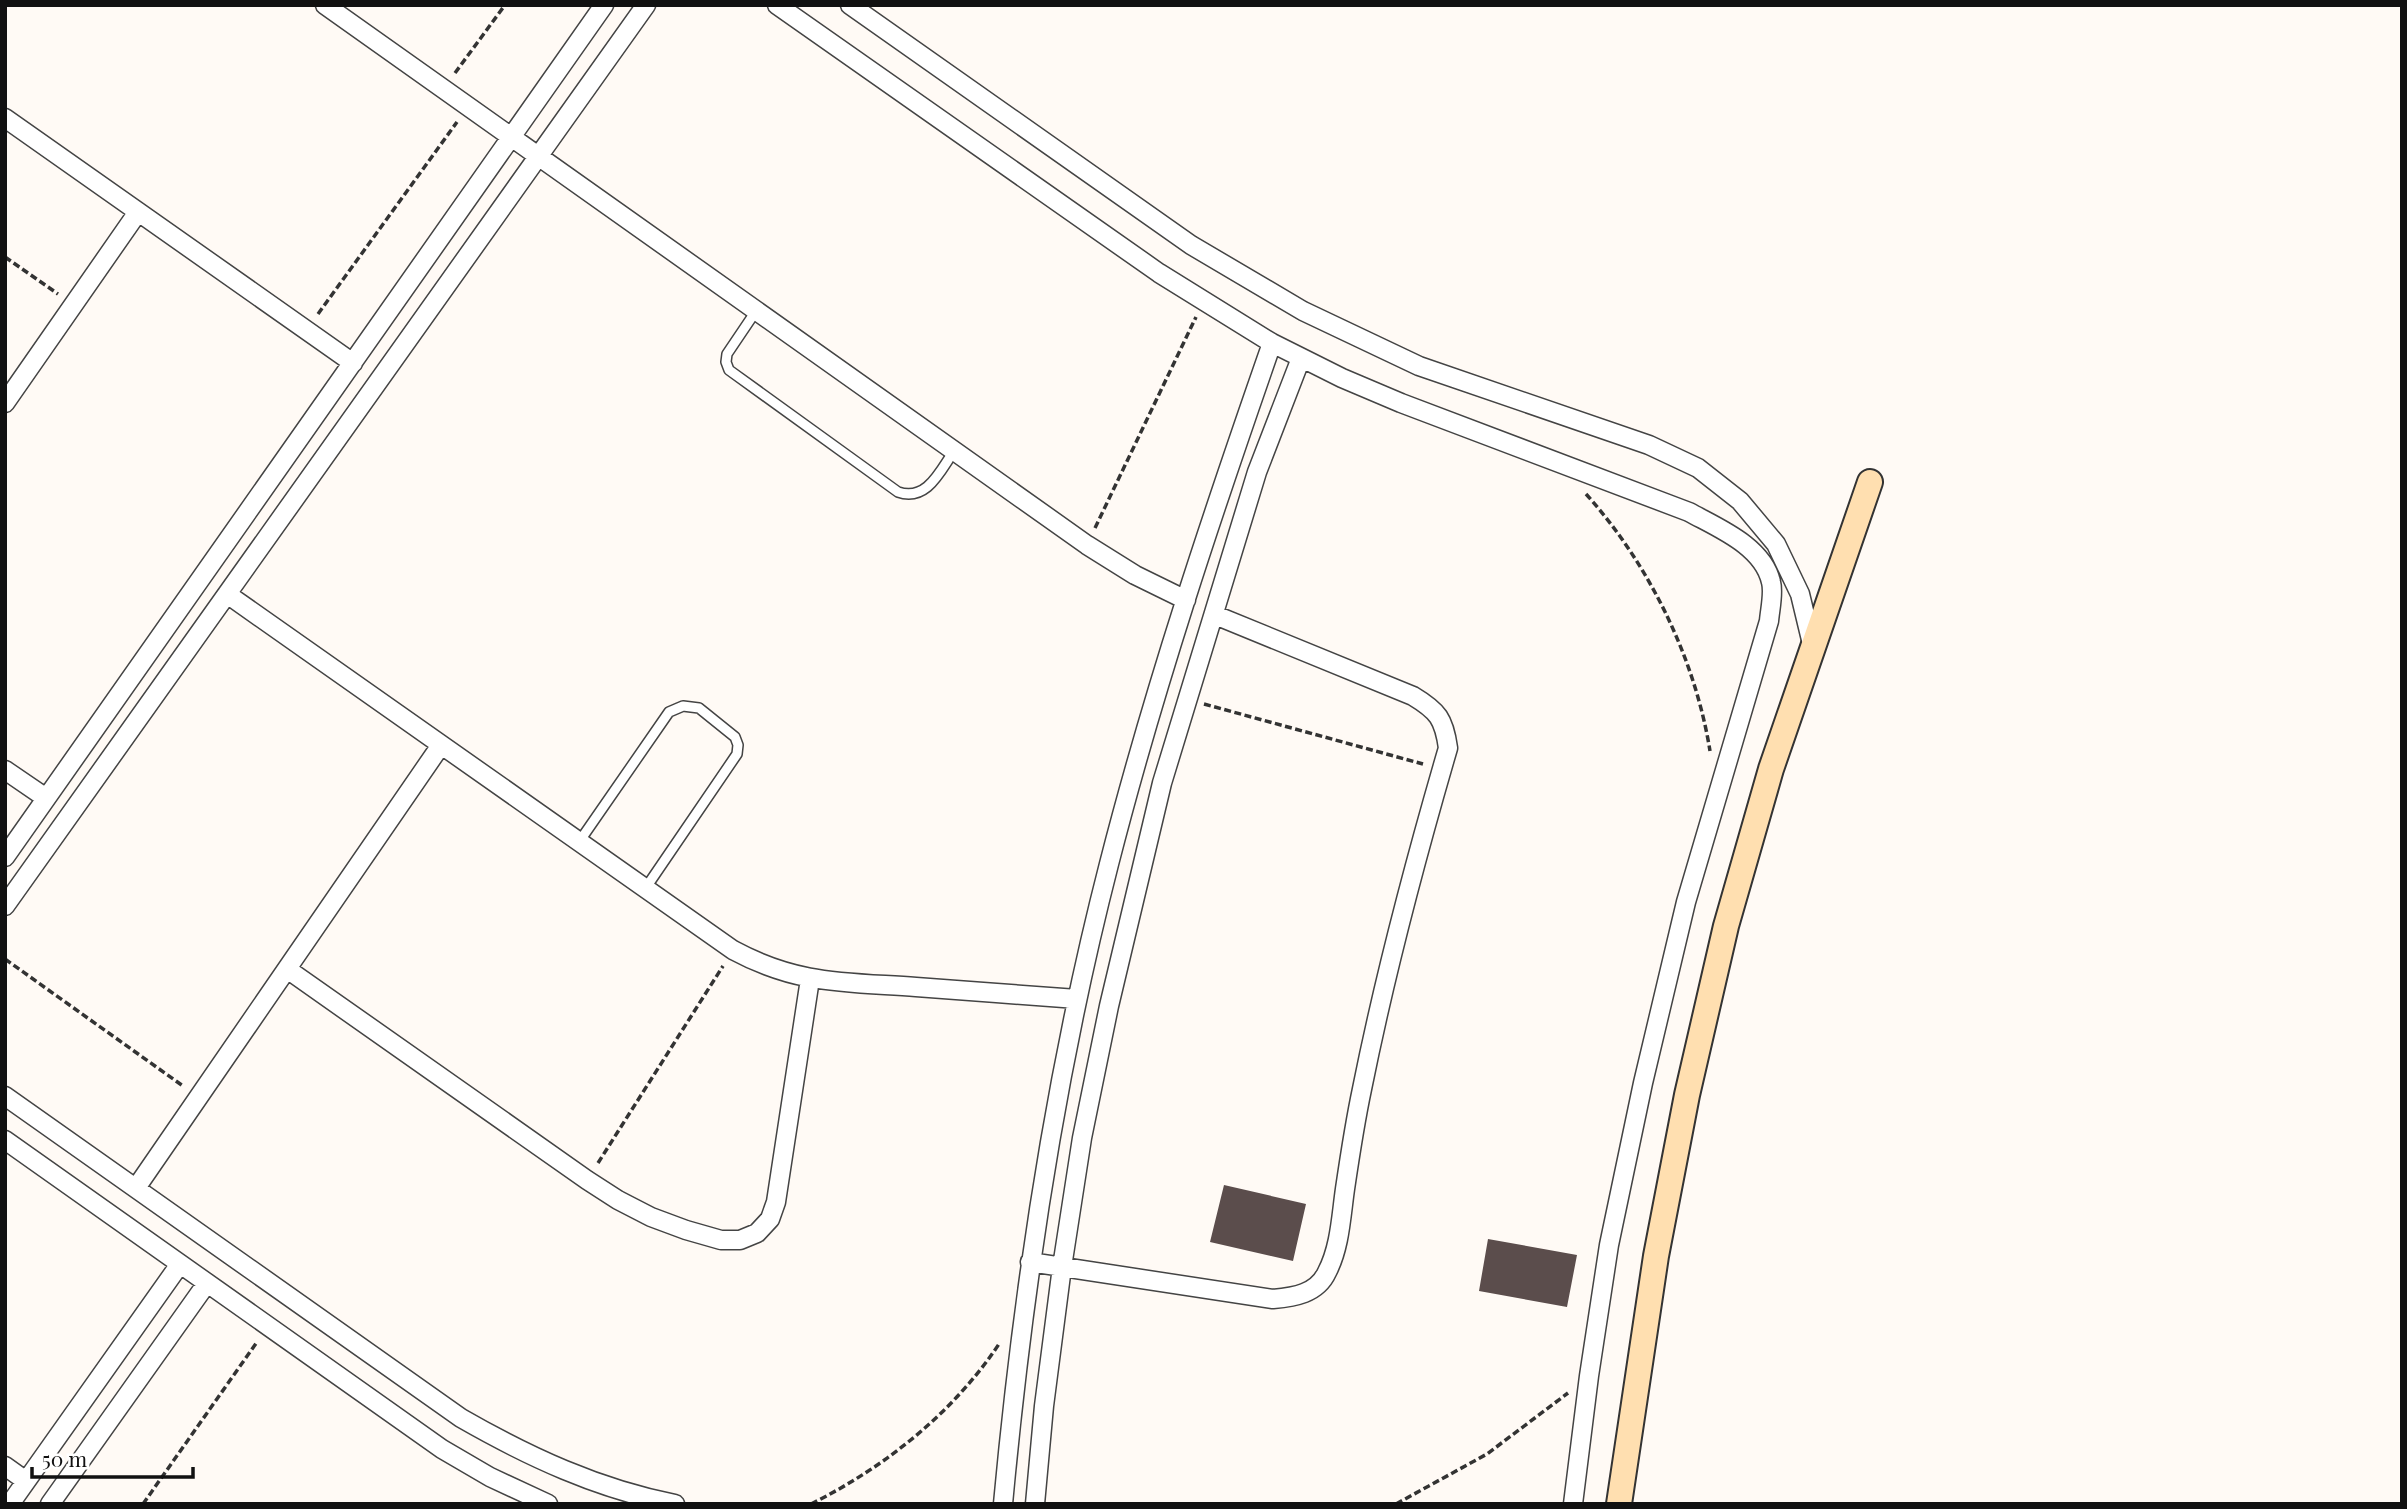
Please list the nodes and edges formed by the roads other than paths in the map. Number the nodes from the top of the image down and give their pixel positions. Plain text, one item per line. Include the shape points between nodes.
1 (326, 5) edge
2 (604, 5) edge
3 (646, 5) edge
4 (777, 5) edge
5 (850, 5) edge
6 (5, 118) edge
7 (511, 137) junction
8 (538, 156) junction
9 (138, 212) junction
10 (756, 311) junction
11 (1272, 343) junction
12 (1301, 358) junction
13 (353, 363) junction
14 (5, 403) edge
15 (954, 452) junction
16 (1870, 482) dead end
17 (217, 556) junction
18 (242, 573) junction
19 (227, 594) junction
20 (1183, 608) junction
21 (174, 616) junction
22 (1213, 621) junction
23 (200, 633) junction
24 (1813, 648) junction
25 (441, 745) junction
26 (5, 770) edge
27 (46, 798) junction
28 (579, 842) junction
29 (5, 857) edge
30 (645, 888) junction
31 (5, 906) edge
32 (287, 969) junction
33 (810, 979) junction
34 (1077, 999) junction
35 (5, 1096) edge
36 (5, 1140) edge
37 (136, 1188) junction
38 (1030, 1262) junction
39 (180, 1264) junction
40 (1062, 1267) junction
41 (207, 1283) junction
42 (5, 1466) edge
43 (26, 1480) junction
44 (54, 1502) edge
45 (10, 1504) edge
46 (548, 1504) edge
47 (675, 1504) edge
48 (1003, 1504) edge
49 (1035, 1504) edge
50 (1573, 1504) edge
51 (1619, 1504) edge

1 - 7 street
2 - 7 street
3 - 8 street
4 - 11 street via 1203,302
5 - 24 street via 1191,245 1303,311 1419,366 1649,445 1698,468 1740,500 1776,544 1800,594
6 - 9 street
7 - 8 street
7 - 13 street
8 - 10 street
8 - 18 street
9 - 13 street
9 - 14 street
10 - 15 street
10 - 15 lane via 727,354 729,370 898,492 913,495 928,488
11 - 12 street
11 - 20 street
12 - 22 street via 1257,472
12 - 50 street via 1401,403 1689,512 1730,534 1761,560 1772,583 1769,621 1686,902 1646,1070 1609,1245
13 - 17 street
15 - 20 street
16 - 24 street
17 - 18 street
17 - 21 street
18 - 19 street
19 - 23 street
19 - 25 street
20 - 22 street
20 - 34 street via 1112,853
21 - 23 street
21 - 27 street
22 - 40 street via 1162,783 1109,1006
22 - 40 street via 1413,696 1432,707 1445,726 1448,748 1378,1006 1336,1247 1326,1275 1313,1289 1273,1299
23 - 31 street
24 - 51 street via 1771,769 1734,900 1687,1095 1656,1256
25 - 28 street
25 - 32 street
26 - 27 street
27 - 29 street
28 - 30 street
28 - 30 lane via 669,712 683,706 699,708 735,737 737,754
30 - 33 street via 733,950 783,973
32 - 33 street via 618,1200 685,1230 721,1240 740,1240 757,1233 770,1219 776,1202
32 - 37 street
33 - 34 street
34 - 38 street
35 - 37 street
36 - 39 street
37 - 47 street via 461,1418 555,1467
38 - 40 street
38 - 48 street
39 - 41 street
39 - 43 street
40 - 49 street
41 - 44 street
41 - 46 street via 442,1449
42 - 43 street
43 - 45 street

